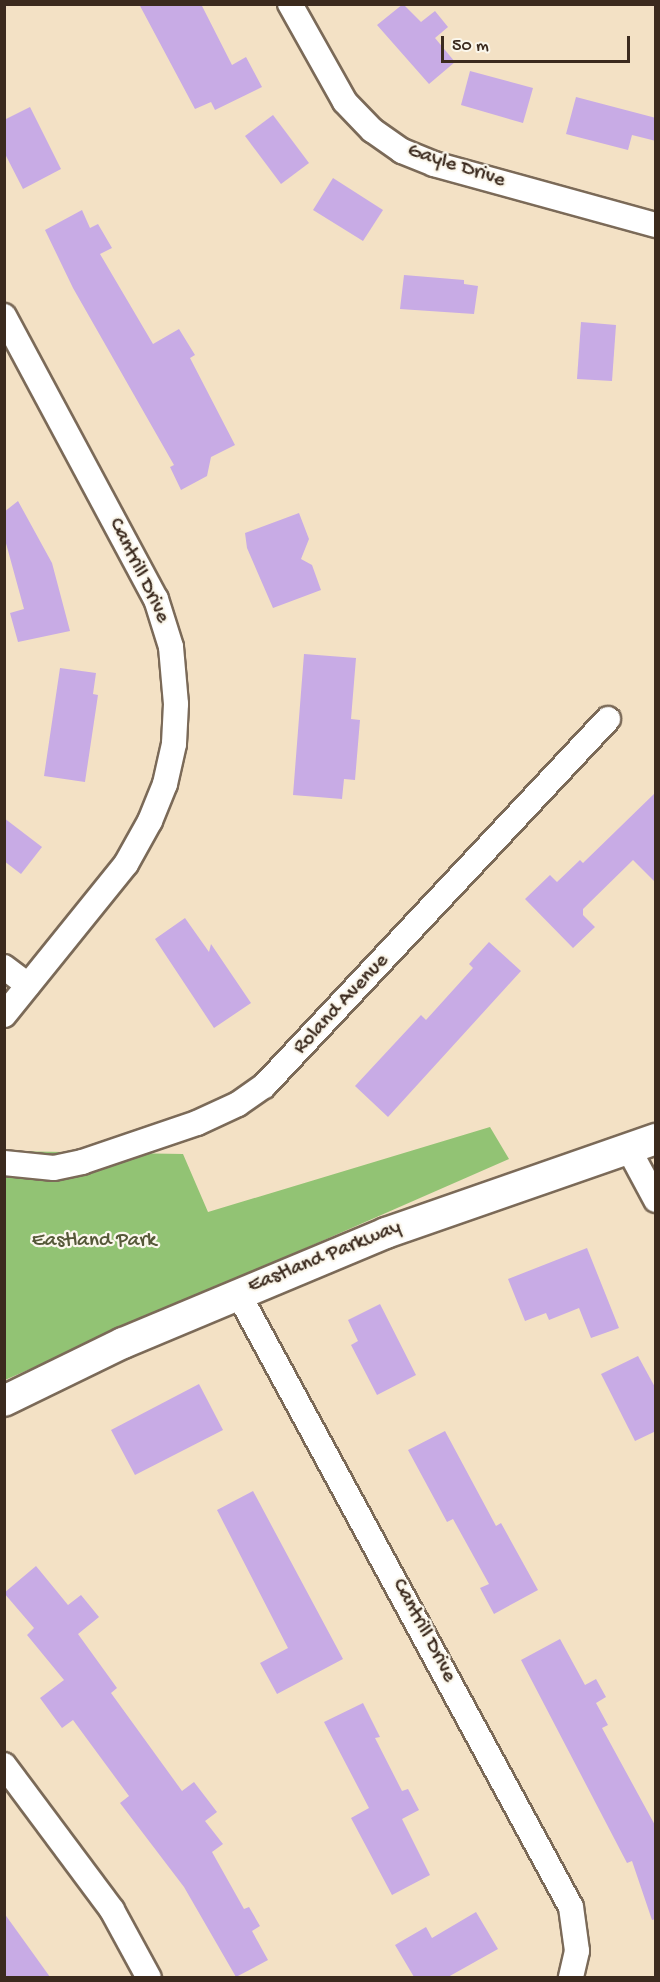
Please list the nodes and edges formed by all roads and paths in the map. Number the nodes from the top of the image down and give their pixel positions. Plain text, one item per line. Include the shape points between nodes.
1 (290, 4) edge
2 (656, 225) edge
3 (4, 316) edge
4 (608, 719) dead end
5 (4, 967) edge
6 (28, 985) junction
7 (4, 1015) edge
8 (642, 1144) edge
9 (4, 1163) edge
10 (656, 1200) edge
11 (238, 1293) junction
12 (4, 1401) edge
13 (4, 1765) edge
14 (149, 1977) edge
15 (571, 1977) edge

1 - 2 street, Gayle Drive via 345,102 372,130 402,151 434,164
3 - 6 street, Cantrill Drive via 156,598 171,647 177,704 165,784 150,821 126,864
4 - 9 street, Roland Avenue via 264,1086 238,1104 197,1123 82,1162 54,1168
5 - 6 street
6 - 7 street, Cantrill Drive
8 - 10 street
8 - 11 street, Eastland Parkway via 386,1233
11 - 12 street, Eastland Parkway
11 - 15 street, Cantrill Drive via 571,1907 577,1951
13 - 14 street via 112,1910

